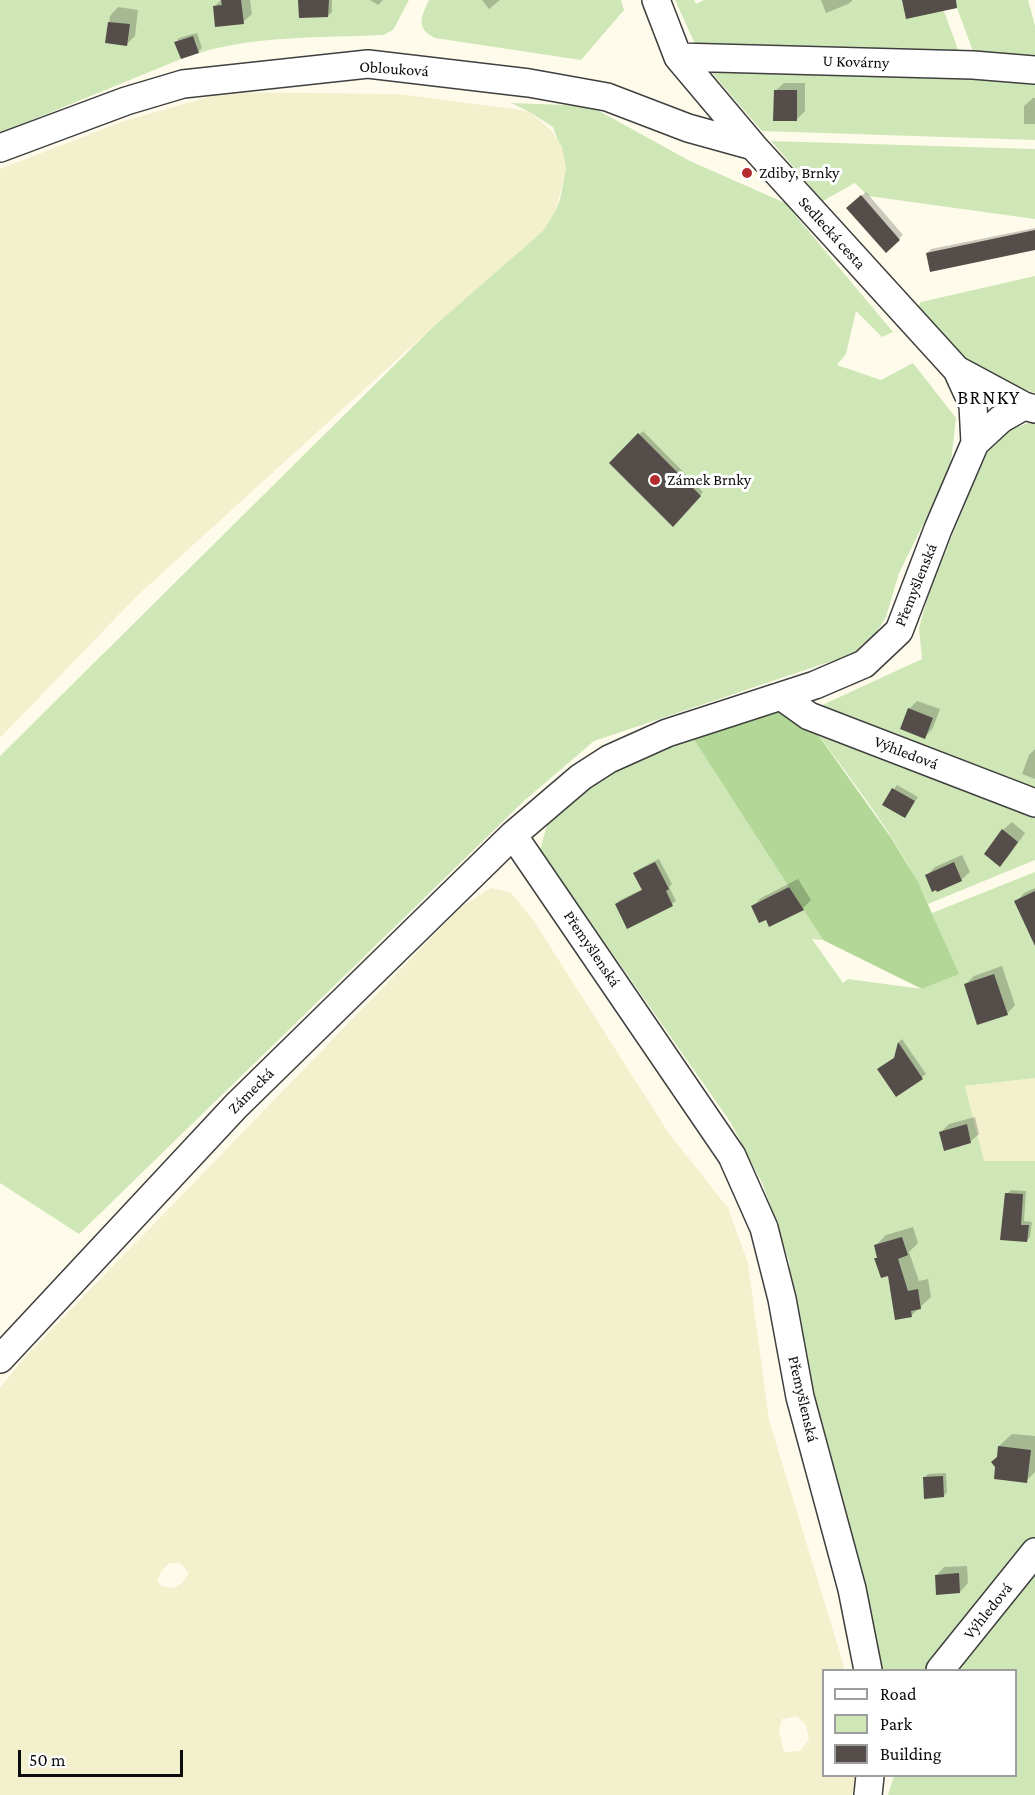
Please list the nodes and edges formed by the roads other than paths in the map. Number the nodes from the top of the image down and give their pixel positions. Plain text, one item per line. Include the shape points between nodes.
1 (656, 0) edge
2 (678, 57) junction
3 (1035, 70) edge
4 (753, 146) junction
5 (0, 147) edge
6 (957, 370) junction
7 (1029, 408) edge
8 (975, 443) junction
9 (781, 696) junction
10 (1035, 803) edge
11 (513, 835) junction
12 (0, 1359) edge
13 (1035, 1552) edge
14 (868, 1669) edge
15 (942, 1669) edge
16 (870, 1777) edge
17 (868, 1795) edge

1 - 2 street, Sedlecká cesta
2 - 3 street, U Kovárny
2 - 4 street, Sedlecká cesta
4 - 5 street, Oblouková via 688,128 607,98 529,83 368,64 183,84
4 - 6 street, Sedlecká cesta
6 - 7 street
6 - 8 street via 973,405
7 - 8 street via 1001,419
8 - 9 street, Přemyšlenská via 899,631 864,664
9 - 10 street, Výhledová via 809,716
9 - 11 street, Přemyšlenská via 667,733 609,759 581,777
11 - 12 street, Zámecká via 236,1106
11 - 14 street, Přemyšlenská via 732,1156 764,1228 800,1397 852,1589
13 - 15 street, Výhledová
16 - 17 street

